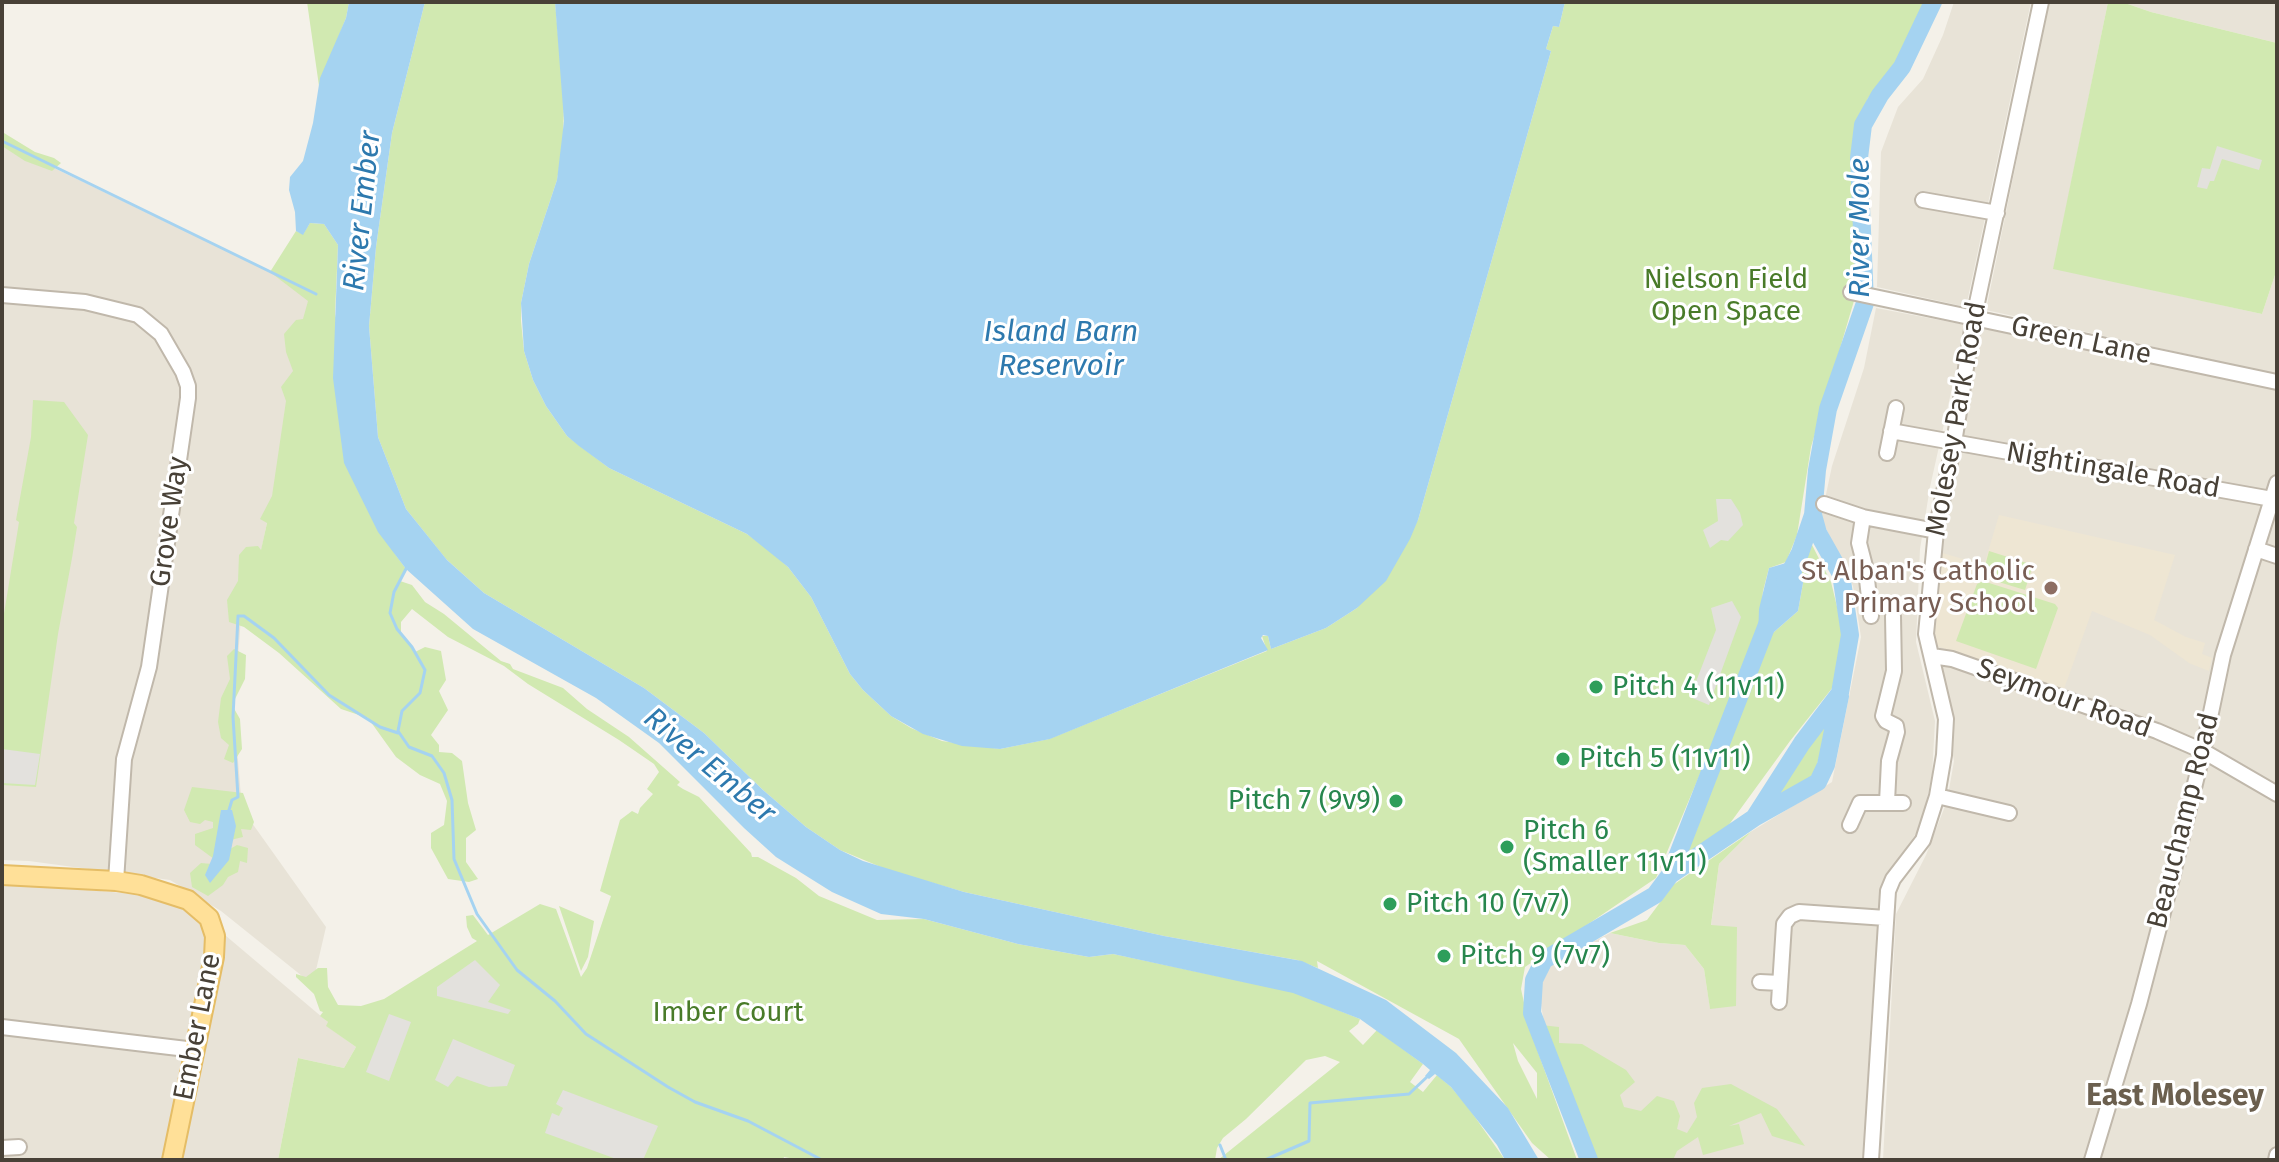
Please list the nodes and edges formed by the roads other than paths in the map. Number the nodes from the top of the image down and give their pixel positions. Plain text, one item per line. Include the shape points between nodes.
1 (2041, 2) edge
2 (1923, 200) dead end
3 (1997, 213) junction
4 (1854, 293) dead end
5 (2, 295) edge
6 (1974, 317) junction
7 (2277, 382) edge
8 (1896, 408) dead end
9 (1891, 431) junction
10 (1954, 443) junction
11 (1887, 453) dead end
12 (2277, 483) edge
13 (2272, 499) junction
14 (1824, 504) dead end
15 (1863, 517) junction
16 (1936, 531) junction
17 (2256, 549) junction
18 (2277, 556) edge
19 (1932, 656) junction
20 (2203, 751) junction
21 (2277, 794) edge
22 (1937, 796) junction
23 (1887, 802) junction
24 (1903, 803) dead end
25 (2009, 813) dead end
26 (1850, 825) dead end
27 (2, 875) edge
28 (116, 881) junction
29 (1886, 918) junction
30 (1760, 982) dead end
31 (1780, 983) junction
32 (1779, 1002) dead end
33 (2, 1027) edge
34 (195, 1050) junction
35 (19, 1147) dead end
36 (2, 1148) edge
37 (172, 1160) edge
38 (1871, 1160) edge
39 (2092, 1160) edge

1 - 3 street, Molesey Park Road
2 - 3 street
3 - 6 street, Molesey Park Road
4 - 6 street, Green Lane
5 - 28 street, Grove Way via 85,302 138,315 161,334 188,386 149,667 122,773
6 - 7 street, Green Lane
6 - 10 street, Molesey Park Road
8 - 9 street
9 - 10 street, Nightingale Road
9 - 11 street
10 - 13 street, Nightingale Road
10 - 16 street, Molesey Park Road
12 - 13 street, Beauchamp Road
13 - 17 street, Beauchamp Road
14 - 15 street
15 - 16 street
15 - 23 street via 1859,543 1866,570 1866,617 1900,616 1883,716 1897,732
16 - 19 street, Molesey Park Road via 1926,634
17 - 18 street
17 - 20 street, Beauchamp Road via 2223,655
19 - 20 street, Seymour Road
19 - 22 street, Molesey Park Road via 1946,719
20 - 21 street, Seymour Road
20 - 39 street, Beauchamp Road via 2139,1004
22 - 25 street
22 - 29 street, Molesey Park Road via 1923,840 1893,879
23 - 24 street
23 - 26 street via 1860,803
27 - 28 main road, Ember Lane
28 - 34 main road, Ember Lane via 180,896 209,918 214,957
29 - 31 street via 1799,912 1790,916 1784,924
29 - 38 street, Molesey Park Road
30 - 31 street
31 - 32 street
33 - 34 street
34 - 37 main road, Ember Lane
35 - 36 street

